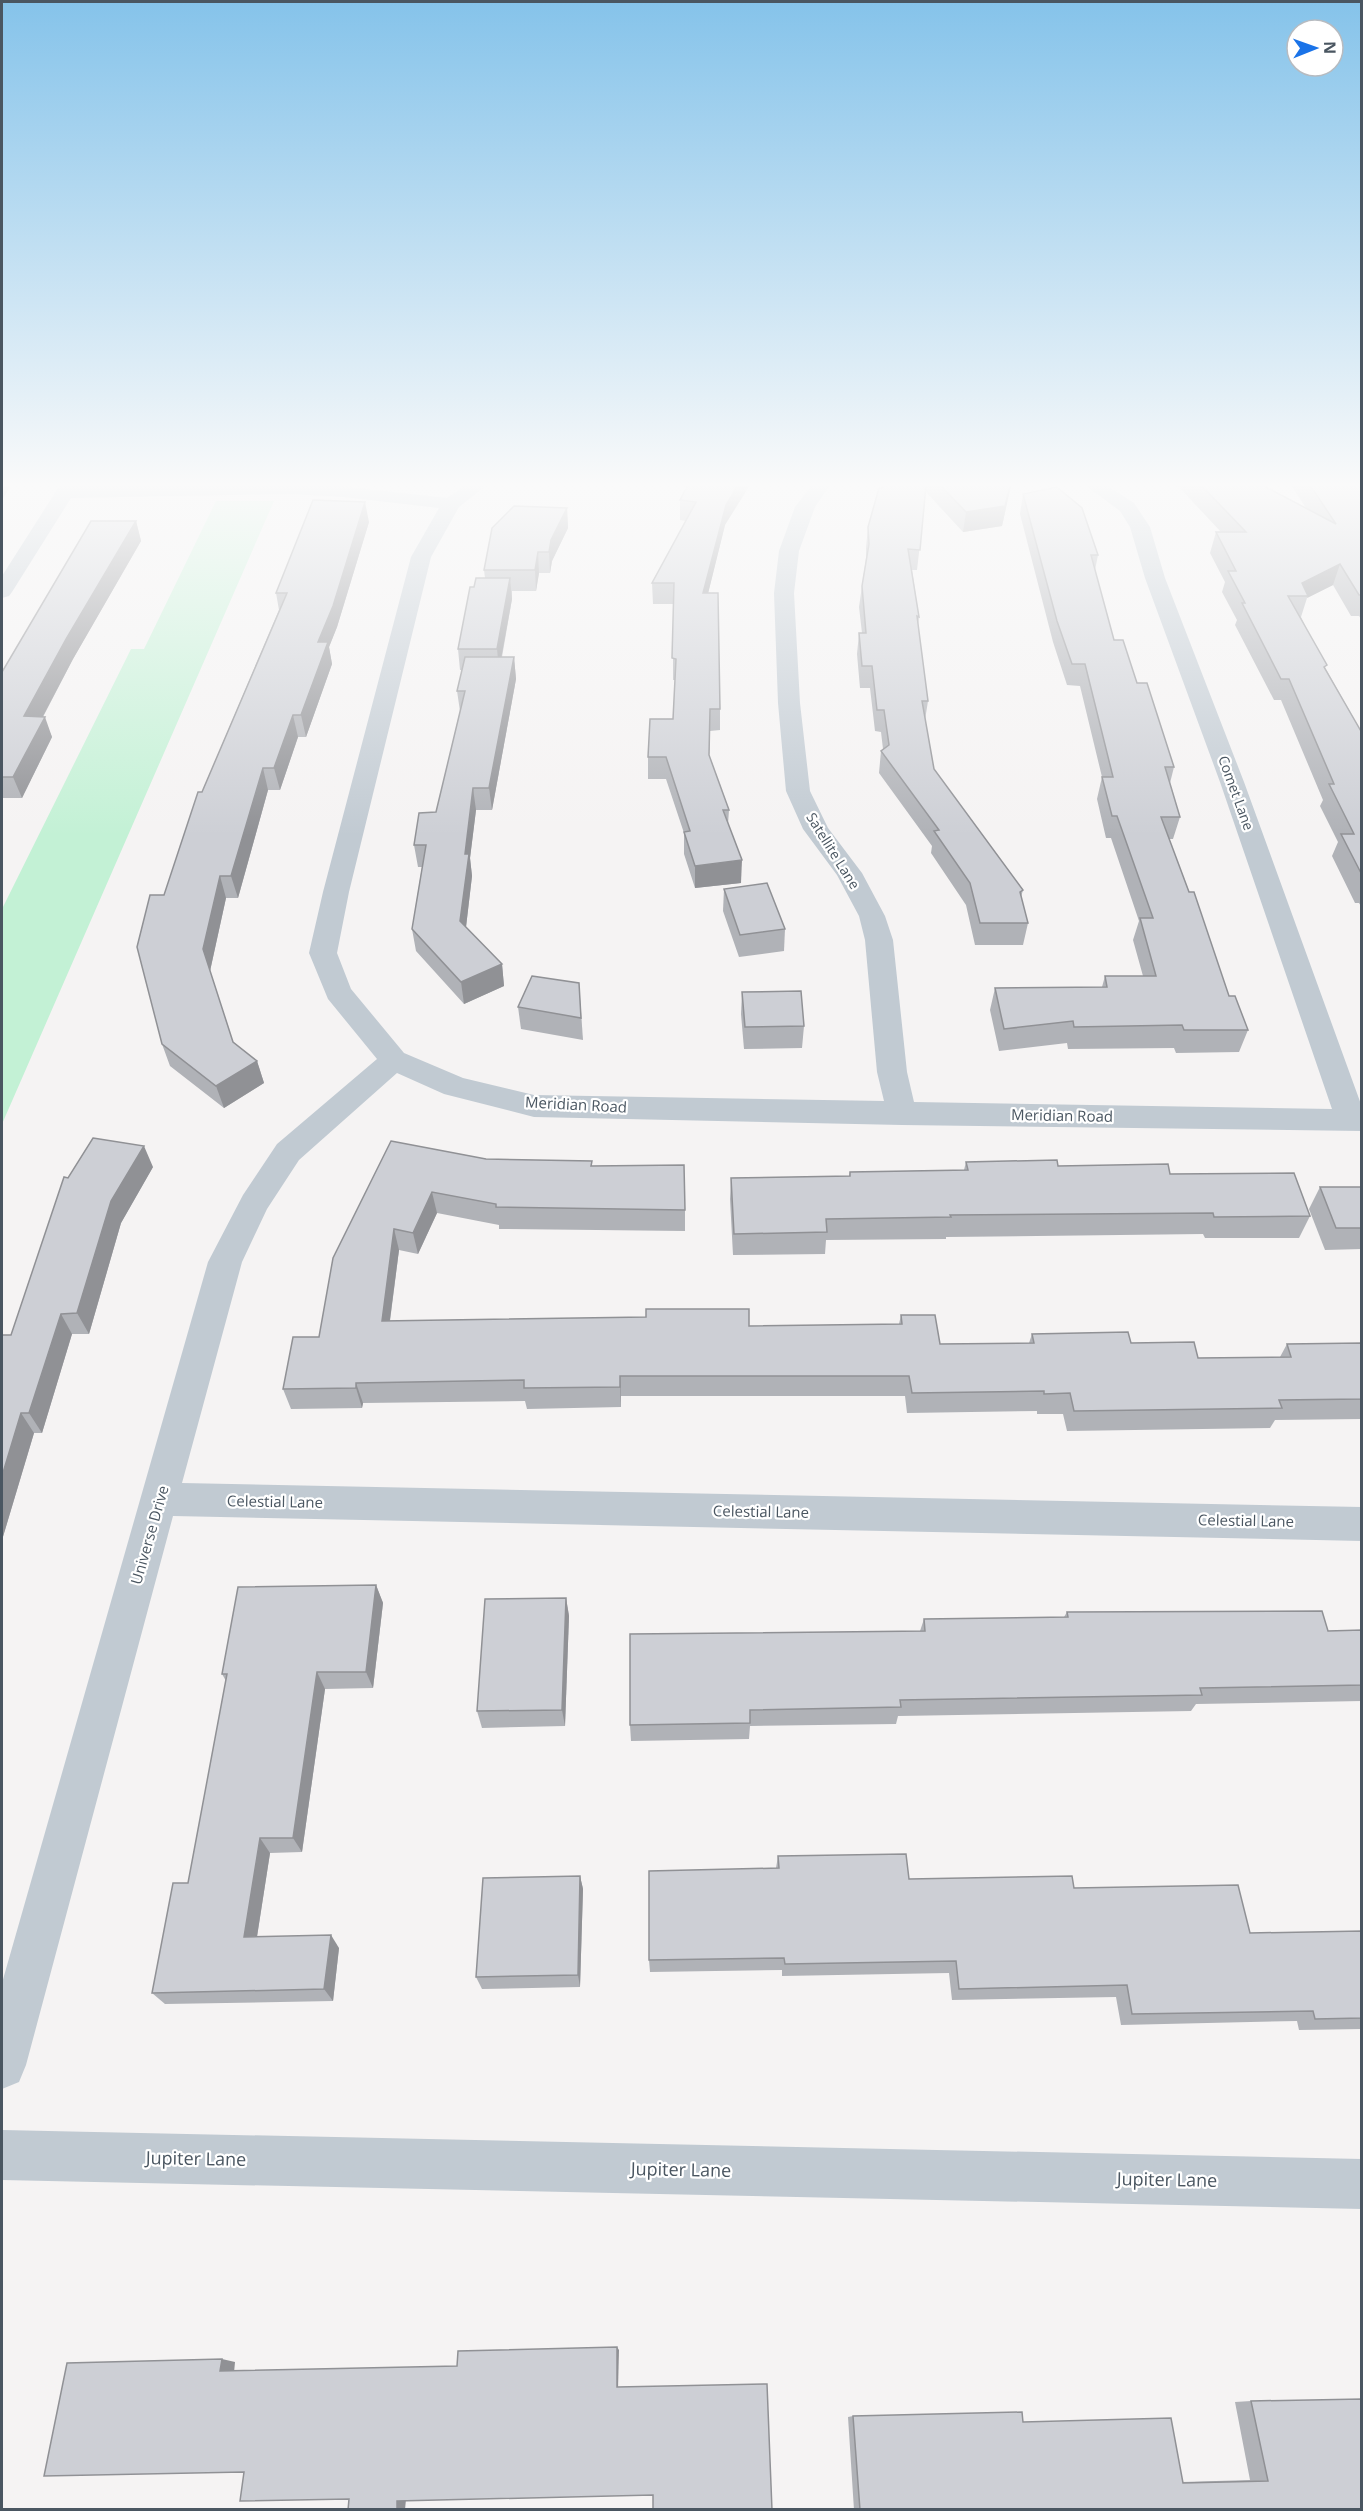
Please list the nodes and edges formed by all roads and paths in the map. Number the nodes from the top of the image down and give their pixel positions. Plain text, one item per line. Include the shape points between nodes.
1 (410, 602) edge
2 (784, 602) edge
3 (1164, 602) edge
4 (394, 1060) junction
5 (902, 1114) junction
6 (1356, 1120) edge
7 (159, 1499) junction
8 (1362, 1524) edge
9 (2, 2065) edge
10 (2, 2155) edge
11 (1362, 2184) edge

1 - 4 street, Meridian Road via 323,953 338,992
2 - 5 street, Satellite Lane via 798,791 816,829 849,873 872,916 879,940 892,1072
3 - 6 street, Comet Lane
4 - 5 street, Meridian Road via 455,1087 534,1106
4 - 7 street, Universe Drive via 288,1152 254,1204 225,1262
5 - 6 street, Meridian Road
7 - 8 street, Celestial Lane
7 - 9 street, Universe Drive
10 - 11 street, Jupiter Lane

